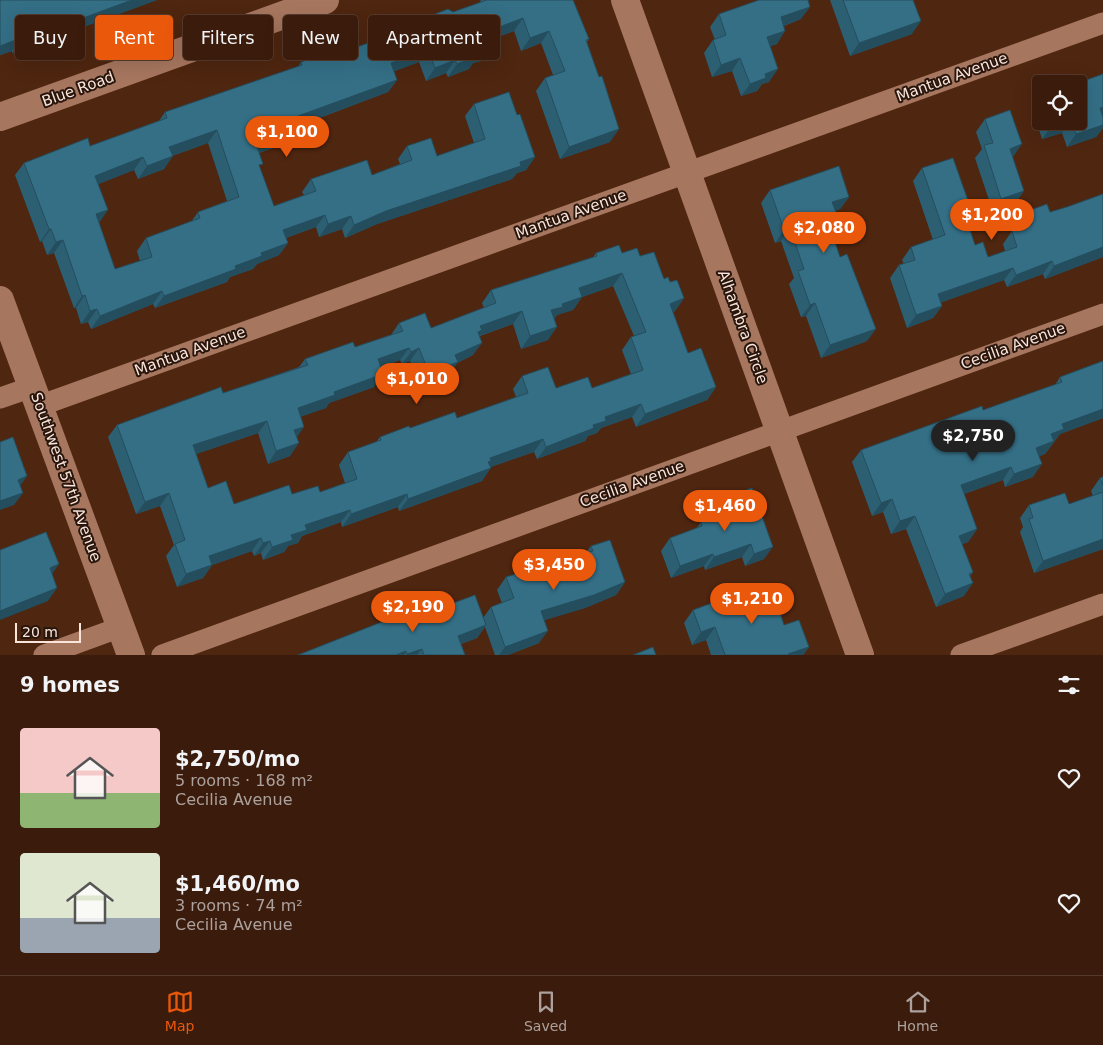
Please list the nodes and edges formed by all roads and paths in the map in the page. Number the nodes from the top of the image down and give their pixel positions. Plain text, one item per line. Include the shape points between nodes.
1 (324, 0) edge
2 (625, 0) edge
3 (1103, 22) edge
4 (0, 117) edge
5 (686, 172) junction
6 (0, 300) edge
7 (1103, 314) edge
8 (36, 396) junction
9 (0, 398) edge
10 (780, 430) junction
11 (1103, 604) edge
12 (121, 627) junction
13 (44, 655) edge
14 (131, 655) edge
15 (162, 655) edge
16 (860, 655) edge
17 (961, 655) edge

1 - 4 street, Blue Road
2 - 5 street, Alhambra Circle
3 - 5 street, Mantua Avenue
5 - 8 street, Mantua Avenue
5 - 10 street, Alhambra Circle
6 - 8 street, Southwest 57th Avenue
7 - 10 street, Cecilia Avenue
8 - 9 street, Mantua Avenue
8 - 12 street, Southwest 57th Avenue
10 - 15 street, Cecilia Avenue
10 - 16 street, Alhambra Circle
11 - 17 street
12 - 13 street
12 - 14 street, Southwest 57th Avenue

